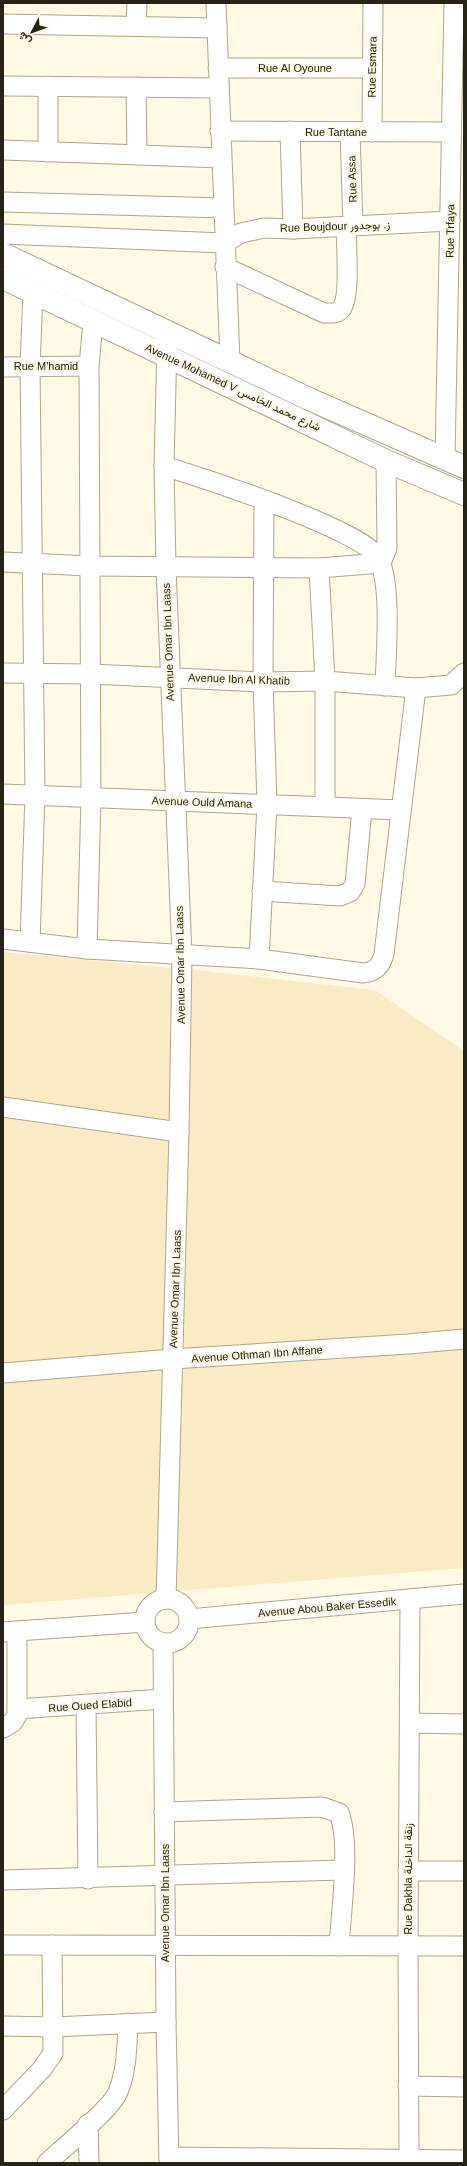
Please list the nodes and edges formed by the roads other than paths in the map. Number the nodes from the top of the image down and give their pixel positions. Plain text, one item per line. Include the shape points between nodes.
1 (137, 3) edge
2 (216, 3) edge
3 (373, 3) edge
4 (454, 3) edge
5 (3, 24) edge
6 (136, 26) junction
7 (217, 28) junction
8 (218, 68) junction
9 (372, 68) junction
10 (3, 86) edge
11 (48, 86) junction
12 (136, 87) junction
13 (219, 88) junction
14 (220, 131) junction
15 (290, 131) junction
16 (350, 132) junction
17 (372, 132) junction
18 (451, 132) junction
19 (3, 150) edge
20 (48, 152) junction
21 (137, 155) junction
22 (221, 158) junction
23 (3, 202) edge
24 (223, 208) junction
25 (450, 221) junction
26 (349, 226) junction
27 (293, 229) junction
28 (3, 234) edge
29 (224, 243) junction
30 (3, 254) edge
31 (225, 268) junction
32 (3, 278) edge
33 (33, 292) junction
34 (93, 321) junction
35 (168, 332) junction
36 (165, 356) junction
37 (230, 361) junction
38 (30, 366) junction
39 (89, 366) junction
40 (3, 367) edge
41 (386, 460) junction
42 (455, 463) edge
43 (164, 466) junction
44 (464, 494) edge
45 (264, 500) junction
46 (3, 562) edge
47 (381, 563) junction
48 (33, 565) junction
49 (90, 566) junction
50 (166, 567) junction
51 (262, 567) junction
52 (319, 568) junction
53 (3, 673) edge
54 (34, 673) junction
55 (90, 674) junction
56 (169, 677) junction
57 (457, 679) edge
58 (325, 681) junction
59 (263, 682) junction
60 (385, 686) junction
61 (416, 688) junction
62 (3, 794) edge
63 (36, 795) junction
64 (91, 798) junction
65 (174, 800) junction
66 (267, 804) junction
67 (325, 806) junction
68 (362, 809) junction
69 (401, 810) junction
70 (262, 891) junction
71 (3, 939) edge
72 (30, 942) junction
73 (87, 949) junction
74 (182, 954) junction
75 (259, 959) junction
76 (3, 1107) edge
77 (179, 1132) junction
78 (464, 1339) edge
79 (172, 1359) junction
80 (3, 1373) edge
81 (464, 1594) edge
82 (166, 1599) junction
83 (410, 1599) junction
84 (189, 1619) junction
85 (145, 1622) junction
86 (10, 1632) edge
87 (163, 1643) junction
88 (164, 1700) junction
89 (86, 1705) junction
90 (17, 1710) junction
91 (410, 1723) junction
92 (464, 1724) edge
93 (3, 1728) edge
94 (164, 1812) junction
95 (343, 1870) junction
96 (408, 1871) junction
97 (464, 1871) edge
98 (165, 1876) junction
99 (88, 1879) junction
100 (3, 1880) edge
101 (3, 1945) edge
102 (52, 1945) junction
103 (165, 1946) junction
104 (339, 1946) junction
105 (408, 1946) junction
106 (464, 1946) edge
107 (128, 2022) junction
108 (166, 2022) junction
109 (3, 2026) edge
110 (53, 2027) junction
111 (408, 2086) junction
112 (464, 2086) edge
113 (3, 2110) edge
114 (88, 2124) junction
115 (169, 2160) edge
116 (402, 2161) edge
117 (460, 2161) edge
118 (47, 2163) edge
119 (89, 2163) edge

1 - 6 street
2 - 7 street
3 - 9 street, Rue Esmara
4 - 18 street, Rue Trfaya
5 - 6 street
6 - 7 street
7 - 8 street
8 - 9 street, Rue Al Oyoune
8 - 13 street
9 - 17 street, Rue Esmara
10 - 11 street
11 - 12 street
11 - 20 street
12 - 13 street
12 - 21 street
13 - 14 street
14 - 15 street, Rue Tantane
14 - 22 street
15 - 16 street, Rue Tantane
15 - 27 street
16 - 17 street, Rue Tantane
16 - 26 street, Rue Assa
17 - 18 street, Rue Tantane
18 - 25 street, Rue Trfaya
19 - 20 street
20 - 21 street
21 - 22 street
22 - 24 street
23 - 24 street
24 - 29 street
25 - 26 street, Rue Boujdour ز. بوجدور
25 - 42 street, Rue Trfaya
26 - 27 street, Rue Boujdour ز. بوجدور
26 - 31 street, Rue Assa via 345,302 341,309 333,314 324,313
27 - 29 street, Rue Boujdour ز. بوجدور via 264,228 248,231 233,236
28 - 29 street
29 - 31 street
30 - 35 main road, Avenue Mohamed V شارع محمد الخامس
31 - 37 street
32 - 33 main road, Avenue Mohamed V شارع محمد الخامس
33 - 34 main road, Avenue Mohamed V شارع محمد الخامس
33 - 38 street
34 - 36 main road, Avenue Mohamed V شارع محمد الخامس
34 - 39 street
35 - 36 street, Avenue Omar Ibn Laass
35 - 37 main road, Avenue Mohamed V شارع محمد الخامس
36 - 41 main road, Avenue Mohamed V شارع محمد الخامس
36 - 43 street, Avenue Omar Ibn Laass
37 - 42 main road, Avenue Mohamed V شارع محمد الخامس
38 - 39 street, Rue M'hamid
38 - 40 street, Rue M'hamid
38 - 48 street
39 - 49 street
41 - 44 main road, Avenue Mohamed V شارع محمد الخامس
41 - 47 street via 387,548
43 - 45 street
43 - 50 street, Avenue Omar Ibn Laass
45 - 47 street via 338,531 373,551
45 - 51 street
46 - 48 street
47 - 52 street
47 - 60 street via 387,614
48 - 49 street
48 - 54 street
49 - 50 street
49 - 55 street
50 - 51 street
50 - 56 street, Avenue Omar Ibn Laass
51 - 52 street
51 - 59 street
52 - 58 street
53 - 54 street, Avenue Ibn Al Khatib
54 - 55 street, Avenue Ibn Al Khatib
54 - 63 street
55 - 56 street, Avenue Ibn Al Khatib
55 - 64 street
56 - 59 street, Avenue Ibn Al Khatib
56 - 65 street, Avenue Omar Ibn Laass
57 - 61 street, Avenue Ibn Al Khatib
58 - 59 street, Avenue Ibn Al Khatib
58 - 60 street, Avenue Ibn Al Khatib
58 - 67 street
59 - 66 street
60 - 61 street, Avenue Ibn Al Khatib
61 - 69 street
62 - 63 street, Avenue Ould Amana
63 - 64 street, Avenue Ould Amana
63 - 72 street
64 - 65 street, Avenue Ould Amana
64 - 73 street
65 - 66 street, Avenue Ould Amana
65 - 74 street, Avenue Omar Ibn Laass
66 - 67 street, Avenue Ould Amana
66 - 70 street
67 - 68 street, Avenue Ould Amana
68 - 69 street, Avenue Ould Amana
68 - 70 street via 355,884 350,892 340,896
69 - 75 street via 384,954 376,969 363,973
70 - 75 street
71 - 72 street
72 - 73 street
73 - 74 street
74 - 75 street
74 - 77 street, Avenue Omar Ibn Laass
76 - 77 street
77 - 79 street, Avenue Omar Ibn Laass
78 - 79 street, Avenue Othman Ibn Affane
79 - 80 street, Avenue Othman Ibn Affane
79 - 82 street, Avenue Omar Ibn Laass
81 - 83 street, Avenue Abou Baker Essedik
82 - 84 street via 184,1607
82 - 85 street via 149,1609
83 - 84 street, Avenue Abou Baker Essedik
83 - 91 street, Rue Dakhla زنقة الداخلة
84 - 87 street via 189,1626 182,1638
85 - 86 street
85 - 87 street via 150,1636
86 - 90 street
87 - 88 street, Avenue Omar Ibn Laass
88 - 89 street, Rue Oued Elabid
88 - 94 street, Avenue Omar Ibn Laass
89 - 90 street, Rue Oued Elabid
89 - 99 street
90 - 93 street via 13,1722
91 - 92 street
91 - 96 street, Rue Dakhla زنقة الداخلة
94 - 95 street via 300,1807 332,1809 339,1812 342,1820
94 - 98 street, Avenue Omar Ibn Laass
95 - 98 street
95 - 104 street
96 - 97 street
96 - 105 street, Rue Dakhla زنقة الداخلة
98 - 99 street
98 - 103 street, Avenue Omar Ibn Laass
99 - 100 street
101 - 102 street
102 - 103 street
102 - 110 street
103 - 104 street
103 - 108 street, Avenue Omar Ibn Laass
104 - 105 street
105 - 106 street
105 - 111 street, Rue Dakhla زنقة الداخلة
107 - 108 street
107 - 110 street
107 - 114 street via 126,2051 118,2093
108 - 115 street, Avenue Omar Ibn Laass
109 - 110 street
110 - 113 street via 53,2053 42,2069
111 - 112 street
111 - 116 street, Rue Dakhla زنقة الداخلة
114 - 118 street
114 - 119 street
115 - 116 street
116 - 117 street

